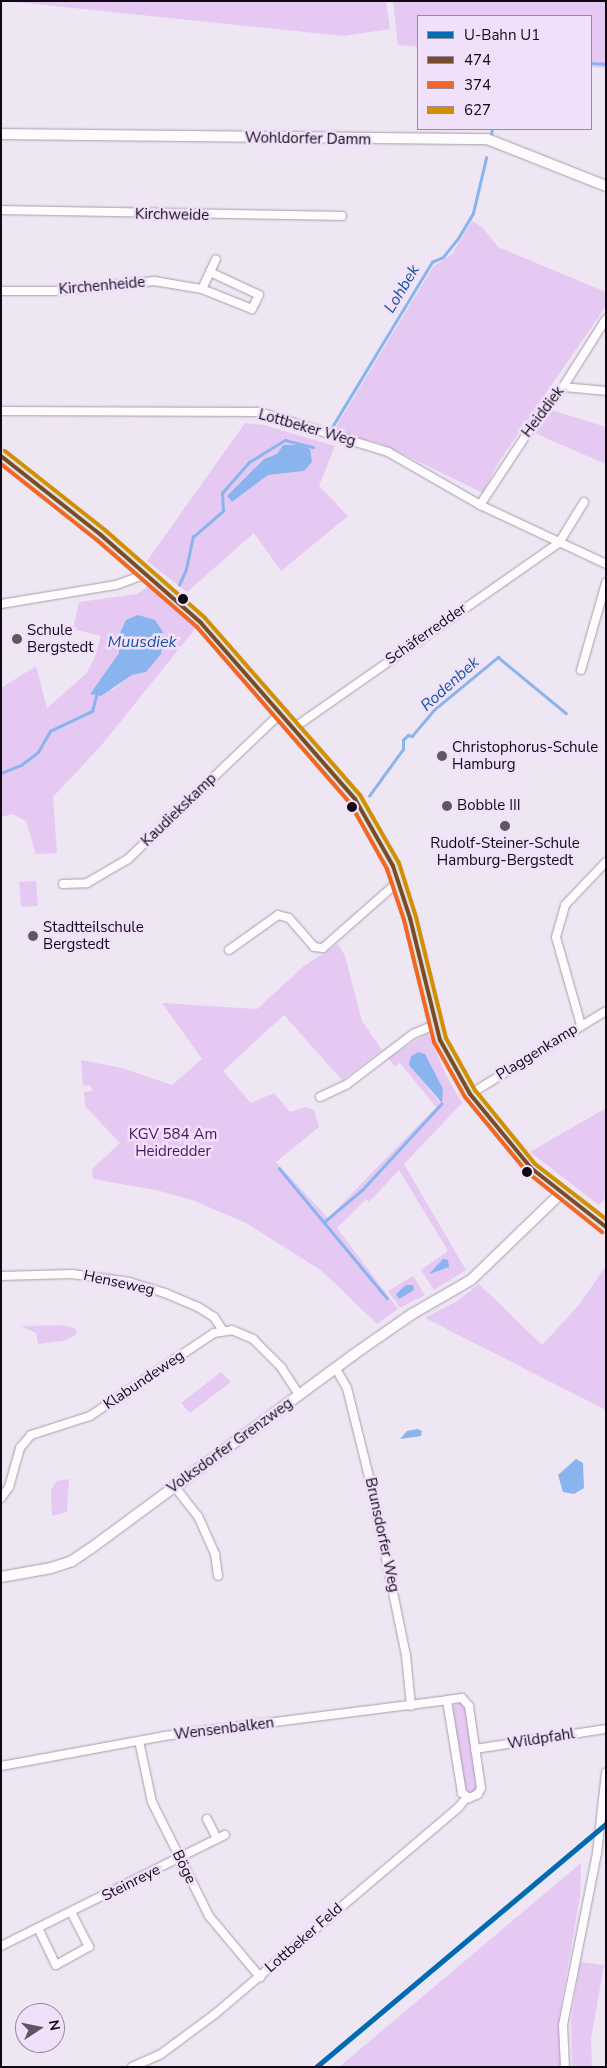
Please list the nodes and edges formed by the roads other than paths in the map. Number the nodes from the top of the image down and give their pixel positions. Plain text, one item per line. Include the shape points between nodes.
1 (1, 134) edge
2 (606, 186) edge
3 (1, 210) edge
4 (342, 216) dead end
5 (216, 259) dead end
6 (210, 272) junction
7 (202, 289) junction
8 (1, 291) edge
9 (606, 319) edge
10 (563, 387) junction
11 (606, 391) edge
12 (1, 411) edge
13 (1, 456) edge
14 (584, 502) dead end
15 (480, 505) junction
16 (559, 543) junction
17 (606, 564) edge
18 (147, 574) junction
19 (606, 583) edge
20 (1, 604) edge
21 (581, 670) dead end
22 (282, 712) junction
23 (295, 727) junction
24 (606, 862) edge
25 (399, 881) junction
26 (63, 884) dead end
27 (229, 950) dead end
28 (606, 1011) edge
29 (436, 1024) junction
30 (581, 1025) junction
31 (470, 1094) junction
32 (320, 1097) dead end
33 (561, 1193) junction
34 (606, 1227) edge
35 (1, 1276) edge
36 (223, 1330) junction
37 (336, 1369) junction
38 (300, 1395) junction
39 (175, 1487) junction
40 (1, 1498) edge
41 (218, 1576) dead end
42 (1, 1577) edge
43 (448, 1700) junction
44 (411, 1706) junction
45 (606, 1729) edge
46 (139, 1741) junction
47 (475, 1749) junction
48 (1, 1766) edge
49 (606, 1772) edge
50 (606, 1786) edge
51 (466, 1798) junction
52 (207, 1820) dead end
53 (225, 1834) dead end
54 (217, 1839) junction
55 (180, 1858) junction
56 (71, 1912) junction
57 (38, 1928) junction
58 (1, 1946) edge
59 (260, 1977) junction
60 (132, 2067) edge
61 (565, 2067) edge

1 - 2 street, Wohldorfer Damm via 487,139
3 - 4 street, Kirchweide
5 - 6 street
6 - 7 street
6 - 7 street, Kirchenheide via 259,295 252,309
7 - 8 street, Kirchenheide via 154,281 56,290
9 - 10 street, Heiddiek
10 - 11 street
10 - 15 street, Heiddiek via 534,423
12 - 15 street, Lottbeker Weg via 259,412 388,452
13 - 18 main road
14 - 16 street
15 - 16 street, Lottbeker Weg
16 - 17 street, Lottbeker Weg
16 - 23 street, Schäferredder
18 - 20 street via 116,585
18 - 22 main road via 202,624
19 - 21 street
22 - 23 main road
22 - 26 street, Kaudiekskamp via 128,859 87,883
23 - 25 main road via 358,804 376,832
24 - 30 street via 565,905 556,937
25 - 27 street via 323,948 314,947 289,918 278,915
25 - 29 main road
28 - 30 street, Plaggenkamp
29 - 31 main road via 446,1053
29 - 32 street via 413,1034 346,1085
30 - 31 street, Plaggenkamp
31 - 33 main road via 526,1164
33 - 34 main road
33 - 37 street, Volksdorfer Grenzweg via 470,1280 412,1314
35 - 36 street, Henseweg via 58,1273 129,1282 198,1307 214,1317
36 - 38 street via 240,1332 254,1339 282,1367
36 - 40 street, Klabundeweg via 90,1416 31,1436 20,1448 9,1487
37 - 38 street, Volksdorfer Grenzweg
37 - 44 street, Brunsdorfer Weg via 347,1388 371,1485 406,1655
38 - 39 street, Volksdorfer Grenzweg
39 - 41 street via 198,1516 216,1554
39 - 42 street, Volksdorfer Grenzweg via 72,1561
43 - 44 street, Wensenbalken
43 - 47 street via 462,1698 468,1702
43 - 51 street via 462,1793
44 - 46 street, Wensenbalken
45 - 47 street, Wildpfahl
46 - 48 street, Wensenbalken
46 - 55 street, Böge via 149,1792
47 - 51 street, Lottbeker Feld via 482,1790
49 - 50 street
50 - 61 street via 597,1853 562,2025
51 - 59 street, Lottbeker Feld
52 - 54 street
53 - 54 street, Steinreye
54 - 55 street, Steinreye
55 - 56 street, Steinreye
55 - 59 street, Böge via 210,1918
56 - 57 street, Steinreye
56 - 57 street via 89,1947 56,1965
57 - 58 street, Steinreye
59 - 60 street, Lottbeker Feld via 178,2043

